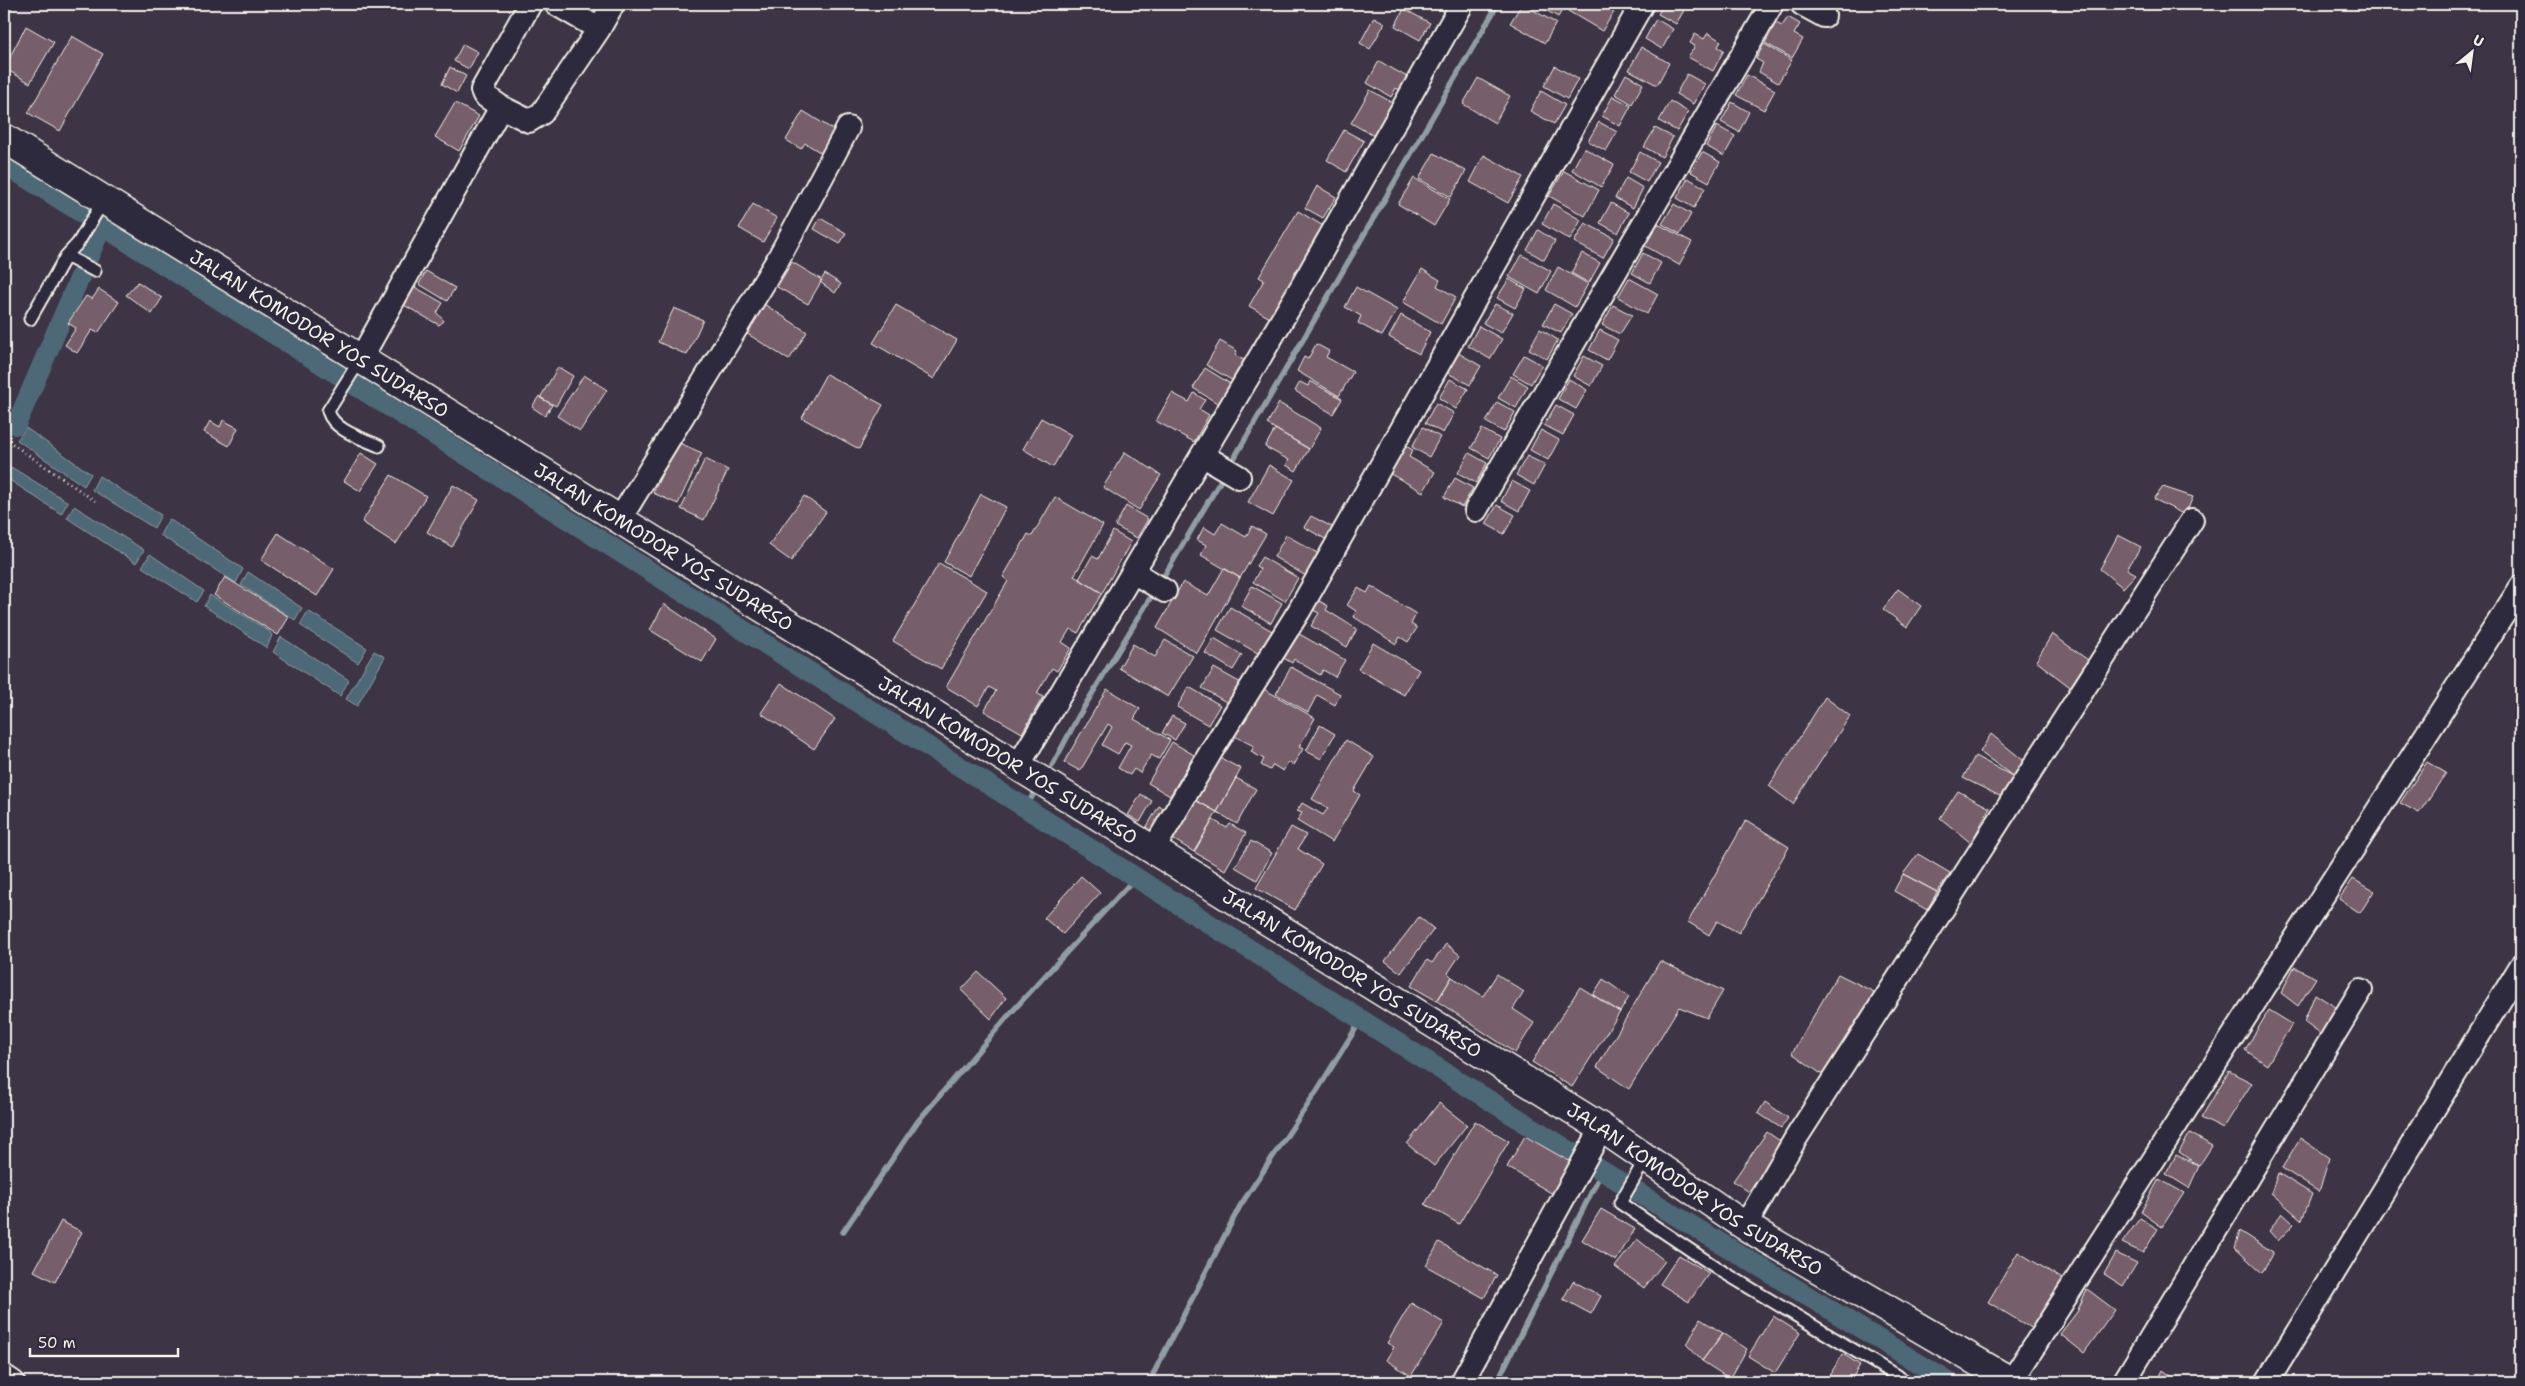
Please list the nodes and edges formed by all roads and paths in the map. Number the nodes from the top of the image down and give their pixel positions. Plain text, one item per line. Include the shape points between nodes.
1 (530, 4) edge
2 (556, 4) edge
3 (613, 4) edge
4 (1462, 4) edge
5 (1642, 4) edge
6 (1772, 4) edge
7 (1802, 4) edge
8 (1824, 16) dead end
9 (599, 28) junction
10 (501, 107) junction
11 (848, 128) dead end
12 (4, 138) edge
13 (102, 203) junction
14 (71, 258) junction
15 (92, 269) dead end
16 (30, 319) dead end
17 (356, 366) junction
18 (4, 438) edge
19 (379, 446) dead end
20 (1209, 459) junction
21 (1239, 477) dead end
22 (95, 501) dead end
23 (1476, 510) dead end
24 (620, 519) junction
25 (2192, 520) dead end
26 (1139, 576) junction
27 (2521, 587) edge
28 (1165, 591) dead end
29 (1018, 766) junction
30 (1153, 850) junction
31 (2521, 966) edge
32 (2361, 990) dead end
33 (1599, 1135) junction
34 (1641, 1165) junction
35 (1745, 1226) junction
36 (4, 1376) edge
37 (13, 1382) edge
38 (1462, 1382) edge
39 (1907, 1382) edge
40 (2012, 1382) edge
41 (2124, 1382) edge
42 (2267, 1382) edge

1 - 10 street via 482,90
2 - 9 street
3 - 9 street
4 - 20 street via 1302,286
5 - 30 street via 1299,612
6 - 23 street
7 - 8 street
9 - 10 street via 534,120 529,121
10 - 17 street
11 - 24 street via 777,261
12 - 13 street, JALAN KOMODOR YOS SUDARSO
13 - 14 lane
13 - 17 street, JALAN KOMODOR YOS SUDARSO
14 - 15 lane
14 - 16 lane
17 - 19 lane via 328,411 330,418 337,426
17 - 24 street, JALAN KOMODOR YOS SUDARSO
18 - 22 path
20 - 21 street
20 - 26 street
24 - 29 street, JALAN KOMODOR YOS SUDARSO
25 - 35 street via 1796,1138
26 - 28 street
26 - 29 street
27 - 40 street
29 - 30 street, JALAN KOMODOR YOS SUDARSO
30 - 33 street, JALAN KOMODOR YOS SUDARSO
31 - 42 street
32 - 41 street
33 - 34 street, JALAN KOMODOR YOS SUDARSO
33 - 38 street
34 - 35 street, JALAN KOMODOR YOS SUDARSO
34 - 39 lane via 1620,1203 1720,1270
35 - 40 street, JALAN KOMODOR YOS SUDARSO
36 - 37 street

